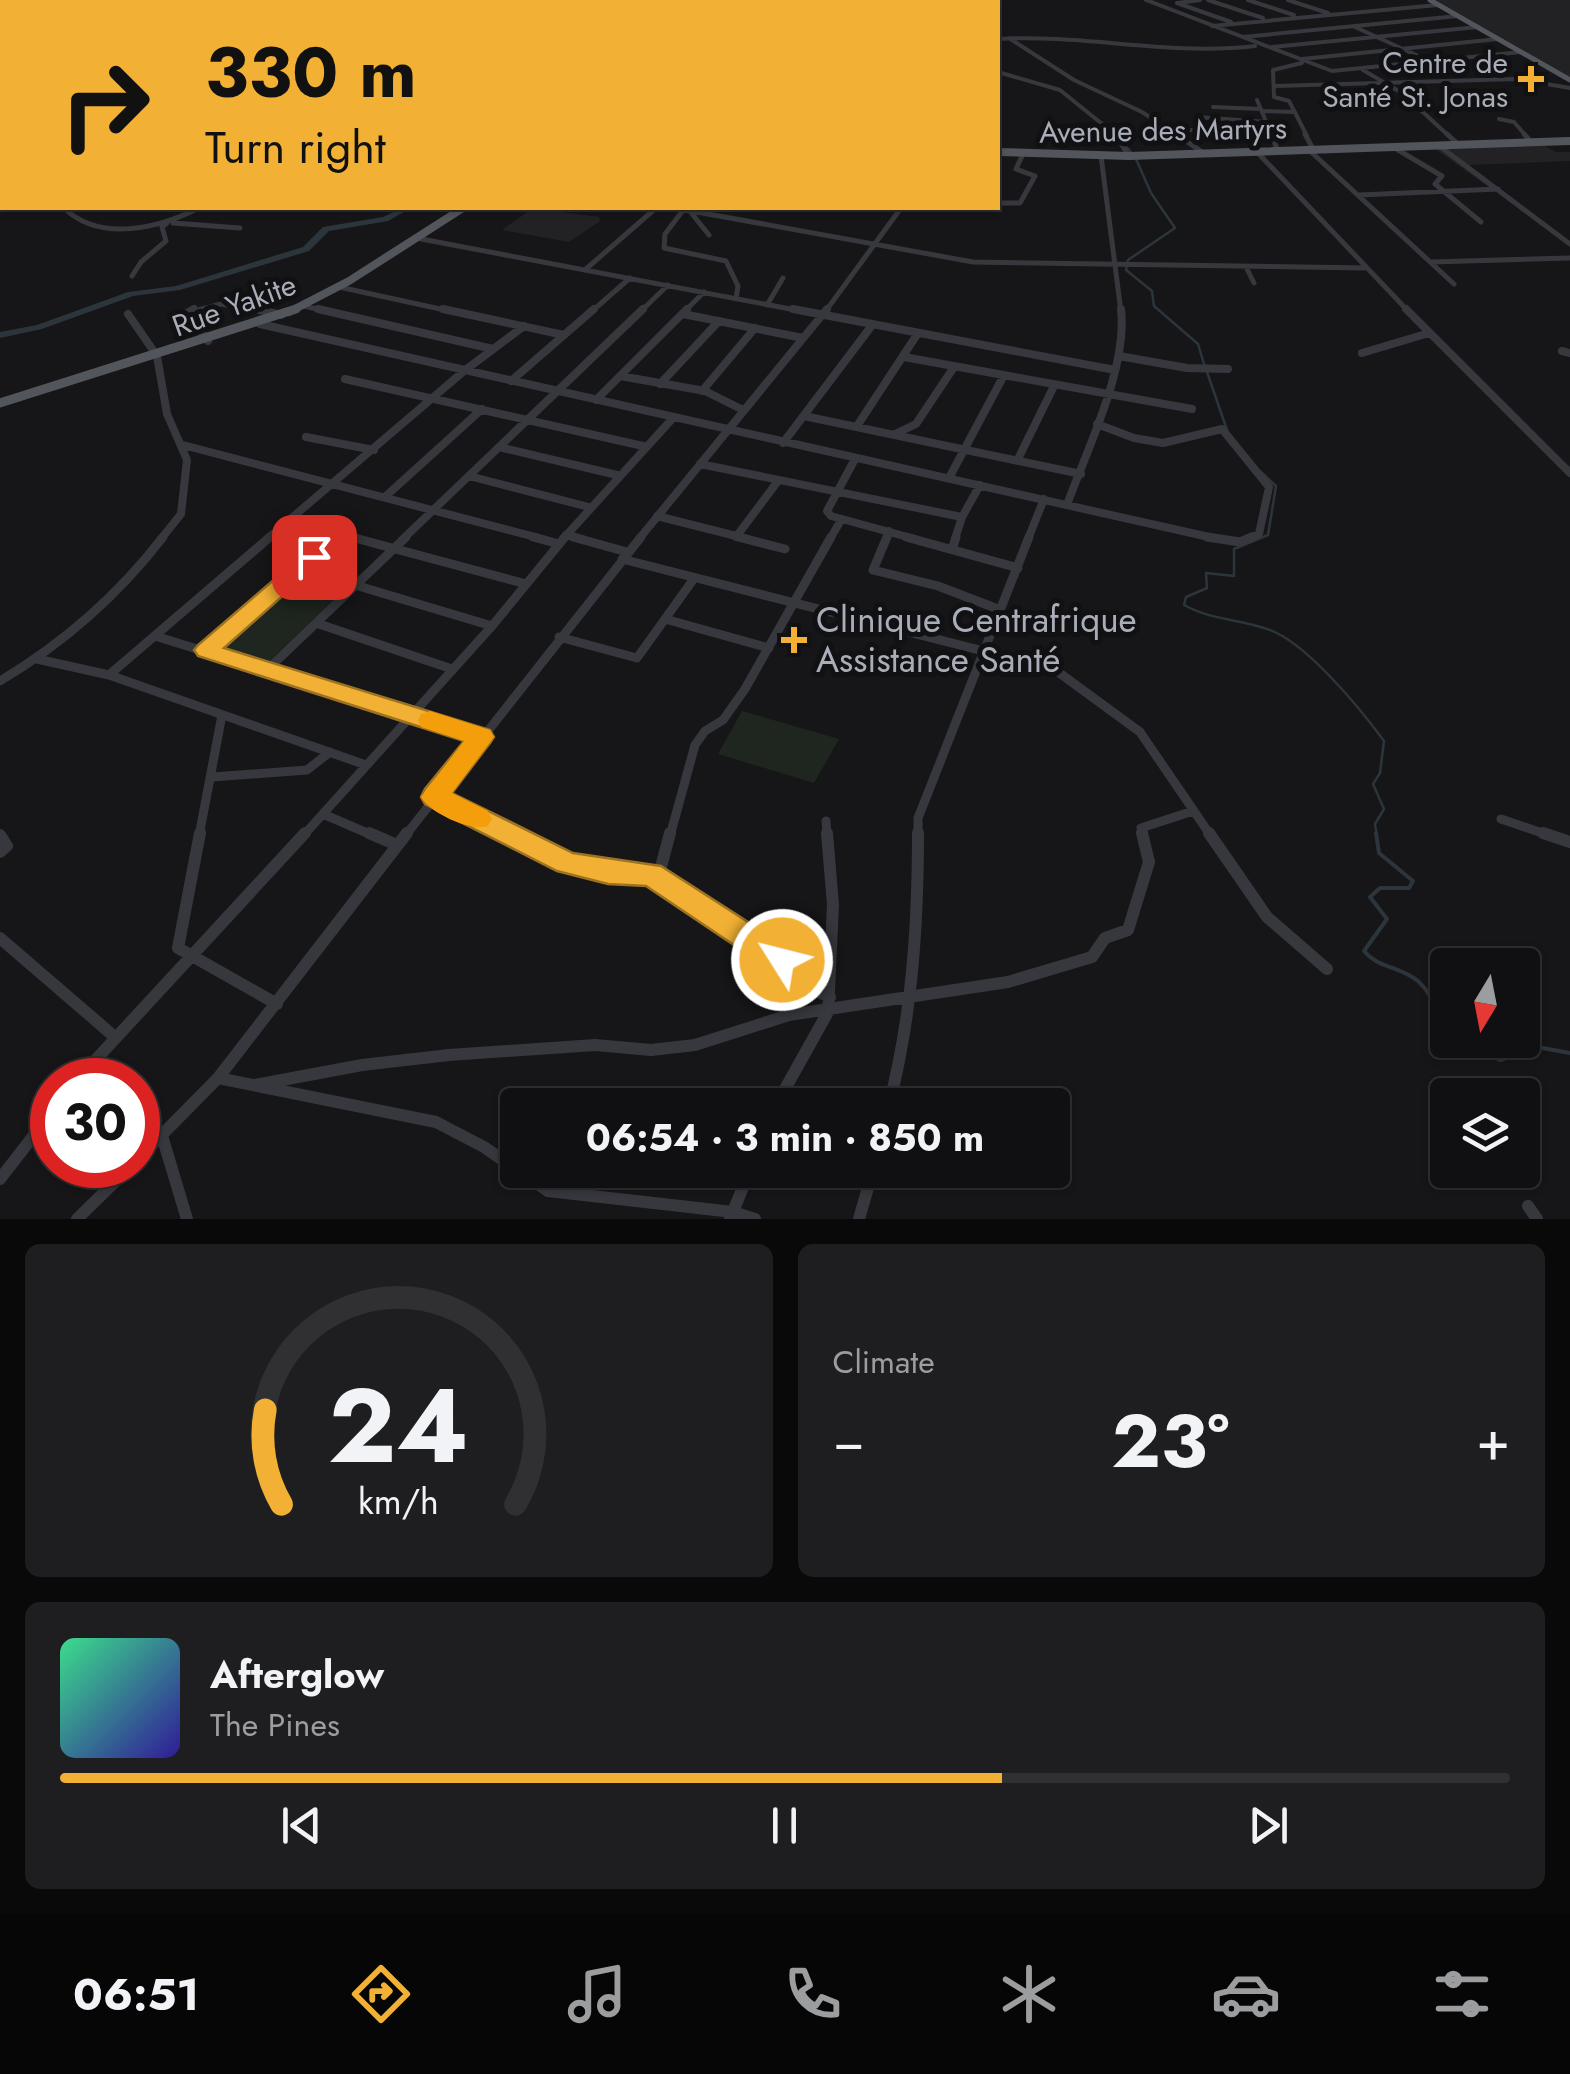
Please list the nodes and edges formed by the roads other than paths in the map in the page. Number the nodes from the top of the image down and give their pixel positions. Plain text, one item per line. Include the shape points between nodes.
1 (142, 0) edge
2 (151, 0) edge
3 (1146, 0) edge
4 (1200, 0) edge
5 (1208, 0) edge
6 (1248, 0) edge
7 (1288, 0) edge
8 (1430, 0) edge
9 (1177, 3) junction
10 (1438, 4) junction
11 (1160, 5) junction
12 (1332, 14) junction
13 (1458, 16) junction
14 (1301, 18) junction
15 (1270, 20) junction
16 (1235, 23) junction
17 (1211, 26) junction
18 (1352, 26) junction
19 (1478, 27) junction
20 (1000, 36) edge
21 (1377, 37) junction
22 (1009, 38) junction
23 (1240, 38) junction
24 (1498, 39) junction
25 (1258, 45) junction
26 (1266, 48) junction
27 (1402, 49) junction
28 (1522, 52) junction
29 (1298, 59) junction
30 (1429, 61) junction
31 (1307, 63) junction
32 (1360, 69) junction
33 (1000, 73) edge
34 (1570, 80) edge
35 (1390, 83) junction
36 (1275, 86) junction
37 (1570, 88) edge
38 (1257, 100) dead end
39 (1213, 107) dead end
40 (1262, 110) junction
41 (1294, 112) junction
42 (1196, 117) dead end
43 (1499, 119) dead end
44 (1267, 122) junction
45 (1166, 129) junction
46 (1272, 134) junction
47 (1570, 142) edge
48 (1532, 143) junction
49 (1438, 145) junction
50 (1459, 145) junction
51 (1393, 147) junction
52 (1278, 150) junction
53 (1311, 150) junction
54 (1000, 152) edge
55 (1256, 152) junction
56 (1204, 153) junction
57 (1024, 154) junction
58 (1101, 156) junction
59 (1130, 156) junction
60 (1498, 189) junction
61 (1443, 192) junction
62 (1359, 195) junction
63 (1000, 203) edge
64 (66, 210) edge
65 (195, 210) edge
66 (460, 210) edge
67 (654, 210) edge
68 (687, 210) edge
69 (900, 210) edge
70 (1481, 222) dead end
71 (169, 223) junction
72 (240, 228) dead end
73 (709, 235) dead end
74 (416, 238) junction
75 (876, 242) junction
76 (1570, 244) edge
77 (1570, 258) edge
78 (1431, 262) junction
79 (1122, 267) junction
80 (1246, 267) junction
81 (1367, 268) junction
82 (586, 269) junction
83 (132, 276) dead end
84 (630, 278) junction
85 (783, 278) dead end
86 (1254, 283) dead end
87 (1454, 284) dead end
88 (668, 285) junction
89 (338, 288) junction
90 (704, 292) junction
91 (736, 299) junction
92 (768, 305) junction
93 (304, 306) junction
94 (128, 314) dead end
95 (683, 314) junction
96 (282, 315) junction
97 (822, 316) junction
98 (719, 321) junction
99 (260, 324) junction
100 (872, 324) junction
101 (524, 326) junction
102 (755, 328) junction
103 (918, 333) junction
104 (1429, 334) junction
105 (564, 335) junction
106 (803, 338) junction
107 (208, 340) junction
108 (493, 349) junction
109 (1362, 353) dead end
110 (157, 356) junction
111 (1119, 356) junction
112 (904, 357) junction
113 (954, 367) junction
114 (1116, 370) junction
115 (1228, 370) dead end
116 (464, 371) junction
117 (1207, 371) joint
118 (620, 376) junction
119 (1003, 377) junction
120 (345, 379) dead end
121 (511, 381) junction
122 (660, 384) junction
123 (1054, 386) junction
124 (558, 391) junction
125 (702, 391) junction
126 (720, 396) junction
127 (755, 396) junction
128 (1105, 397) junction
129 (434, 398) junction
130 (596, 400) junction
131 (0, 403) edge
132 (482, 409) junction
133 (744, 410) junction
134 (1192, 410) dead end
135 (804, 416) junction
136 (674, 418) junction
137 (528, 420) junction
138 (1097, 424) junction
139 (857, 426) junction
140 (726, 430) junction
141 (895, 434) junction
142 (306, 436) dead end
143 (783, 443) junction
144 (183, 445) junction
145 (643, 446) junction
146 (498, 447) junction
147 (966, 449) junction
148 (374, 450) junction
149 (855, 459) junction
150 (1018, 460) junction
151 (700, 464) junction
152 (1570, 473) edge
153 (1081, 474) junction
154 (469, 476) junction
155 (617, 476) junction
156 (949, 478) junction
157 (778, 481) junction
158 (334, 482) junction
159 (980, 485) junction
160 (840, 492) junction
161 (386, 496) junction
162 (1044, 499) junction
163 (1067, 505) junction
164 (588, 507) junction
165 (434, 510) junction
166 (657, 516) junction
167 (962, 518) junction
168 (288, 520) junction
169 (841, 520) junction
170 (889, 531) junction
171 (340, 534) junction
172 (736, 537) junction
173 (563, 540) junction
174 (393, 548) junction
175 (953, 548) junction
176 (784, 549) dead end
177 (624, 556) junction
178 (1018, 568) junction
179 (693, 580) junction
180 (526, 584) junction
181 (355, 585) junction
182 (796, 604) junction
183 (998, 609) junction
184 (665, 619) junction
185 (316, 623) junction
186 (492, 626) junction
187 (155, 636) junction
188 (560, 637) junction
189 (769, 648) junction
190 (206, 650) junction
191 (981, 653) junction
192 (36, 658) junction
193 (268, 669) junction
194 (452, 669) junction
195 (110, 675) junction
196 (0, 681) edge
197 (412, 714) junction
198 (222, 715) junction
199 (481, 737) junction
200 (330, 752) junction
201 (366, 764) junction
202 (212, 777) junction
203 (434, 797) junction
204 (1193, 812) junction
205 (323, 814) junction
206 (1501, 819) dead end
207 (826, 821) dead end
208 (0, 835) edge
209 (1570, 842) edge
210 (396, 845) junction
211 (0, 852) edge
212 (651, 874) junction
213 (0, 938) edge
214 (190, 958) junction
215 (1327, 968) dead end
216 (909, 998) junction
217 (829, 1003) junction
218 (277, 1004) junction
219 (116, 1038) junction
220 (97, 1058) edge
221 (218, 1078) junction
222 (255, 1085) junction
223 (783, 1088) edge
224 (894, 1088) edge
225 (162, 1136) joint
226 (30, 1140) edge
227 (0, 1179) edge
228 (109, 1188) edge
229 (743, 1188) edge
230 (867, 1188) edge
231 (732, 1215) edge
232 (77, 1219) edge
233 (188, 1219) edge
234 (756, 1219) edge
235 (859, 1219) edge

1 - 2 main road
3 - 11 street
4 - 9 street
5 - 15 street
6 - 14 street
7 - 12 street
8 - 10 main road
9 - 11 street
9 - 16 street
10 - 12 street
10 - 13 main road
11 - 17 street
12 - 14 street
12 - 18 street
13 - 18 street
13 - 19 main road
14 - 15 street
15 - 16 street
16 - 17 street
17 - 23 street
18 - 21 street
18 - 23 street
19 - 21 street
19 - 24 main road
20 - 22 street
21 - 26 street
21 - 27 street
22 - 25 street via 1228,50
22 - 45 street
23 - 25 street
24 - 27 street
24 - 28 main road
25 - 26 street
26 - 29 street
27 - 29 street
27 - 30 street
28 - 30 street
28 - 34 main road
29 - 31 street
30 - 32 street
31 - 32 street via 1332,71
31 - 36 street via 1273,70
32 - 35 street
33 - 59 street via 1060,90 1090,120 1113,130
35 - 36 street
35 - 37 street via 1527,79
35 - 50 street
36 - 41 street via 1275,98 1289,101
38 - 40 street
39 - 40 street
40 - 41 street
40 - 44 street
41 - 53 street
42 - 44 street
43 - 48 street via 1514,122
44 - 46 street
45 - 46 street
45 - 56 street
46 - 52 street
47 - 48 main road, Avenue des Martyrs
48 - 50 main road, Avenue des Martyrs
49 - 50 main road, Avenue des Martyrs
49 - 51 main road, Avenue des Martyrs
49 - 60 street
51 - 53 main road, Avenue des Martyrs
51 - 61 street via 1442,176 1434,184
52 - 53 main road, Avenue des Martyrs
52 - 55 main road, Avenue des Martyrs
53 - 62 street
54 - 57 main road, Avenue des Martyrs
55 - 56 main road, Avenue des Martyrs
55 - 81 street
56 - 59 main road, Avenue des Martyrs
57 - 58 main road, Avenue des Martyrs
57 - 63 street via 1016,168 1036,176 1020,204
58 - 59 main road, Avenue des Martyrs
58 - 79 street
60 - 61 street
60 - 76 street
61 - 62 street
61 - 70 street
62 - 78 street
64 - 71 street via 107,230
65 - 71 street
66 - 74 main road, Rue Yakite
67 - 82 street
68 - 73 street
68 - 75 street
68 - 91 street via 666,234 664,248 726,261 738,286
69 - 75 street
71 - 72 street
71 - 83 street via 162,227 166,241
74 - 82 street
74 - 89 main road, Rue Yakite
75 - 79 street via 977,263
75 - 97 street
77 - 78 street
78 - 87 street
79 - 80 street
79 - 111 street
80 - 81 street
80 - 86 street
81 - 104 street
82 - 84 street
84 - 88 street
84 - 105 street
85 - 92 street
88 - 90 street
88 - 124 street
89 - 93 main road, Rue Yakite
89 - 101 street
90 - 91 street
90 - 95 street
91 - 92 street
92 - 97 street
93 - 96 main road, Rue Yakite
93 - 108 street
94 - 110 street
95 - 98 street
95 - 118 street
96 - 99 main road, Rue Yakite
96 - 107 street via 204,305 187,313
97 - 100 street
97 - 106 street
98 - 102 street
98 - 122 street
99 - 107 main road, Rue Yakite
99 - 116 street
100 - 103 street
100 - 135 street
101 - 105 street
101 - 108 street
102 - 106 street
102 - 125 street
103 - 112 street
103 - 114 street
104 - 109 street
104 - 152 street
105 - 121 street
106 - 127 street
107 - 110 main road, Rue Yakite
108 - 116 street
110 - 131 main road, Rue Yakite
110 - 144 street via 167,414
111 - 114 street
111 - 117 street
112 - 113 street
112 - 139 street
113 - 119 street
113 - 141 street via 916,424
114 - 128 street
115 - 117 street
116 - 121 street
116 - 129 street
118 - 122 street
118 - 130 street
119 - 123 street
119 - 147 street
120 - 129 street
121 - 124 street
122 - 125 street
123 - 128 street
123 - 150 street
124 - 130 street
124 - 137 street
125 - 126 street
126 - 127 street
126 - 133 street
127 - 133 street
128 - 134 street
128 - 138 street
129 - 132 street
129 - 148 street
130 - 136 street
132 - 137 street
132 - 161 street
133 - 140 street
135 - 139 street
135 - 143 street
136 - 140 street
136 - 145 street
137 - 145 street
137 - 146 street
138 - 153 street
138 - 163 street via 1165,443 1222,429 1269,487 1260,534 1234,542
139 - 141 street
140 - 143 street
140 - 151 street
141 - 147 street
142 - 148 street
143 - 149 street
144 - 158 street
144 - 192 street via 188,478 181,514 108,597
145 - 155 street
146 - 154 street
146 - 155 street
147 - 150 street
147 - 156 street
148 - 158 street
149 - 156 street
149 - 160 street
150 - 153 street
151 - 157 street
151 - 166 street
153 - 163 street
154 - 164 street
154 - 165 street
155 - 164 street
156 - 159 street
157 - 160 street
157 - 172 street
158 - 161 street
158 - 168 street
159 - 162 street
159 - 167 street
160 - 167 street
160 - 169 street via 827,510
161 - 165 street
162 - 163 street
162 - 178 street
164 - 173 street
165 - 173 street
165 - 174 street
166 - 172 street
166 - 177 street
167 - 175 street
168 - 171 street
168 - 187 street
169 - 170 street
169 - 182 street
170 - 175 street
170 - 183 street via 873,570
171 - 174 street
171 - 190 street
172 - 176 street
173 - 177 street
173 - 180 street
174 - 180 street
174 - 181 street
175 - 178 street
177 - 179 street
177 - 188 street
178 - 183 street
179 - 182 street
179 - 184 street
180 - 186 street
181 - 185 street
181 - 186 street
182 - 189 street
182 - 191 street
183 - 191 street
184 - 188 street via 637,658
184 - 189 street
185 - 193 street
185 - 194 street
186 - 194 street
187 - 190 street
187 - 195 street
188 - 199 street
189 - 212 street via 723,720 695,745 661,867
190 - 193 street
191 - 204 street via 1049,666 1138,730
191 - 216 street via 918,818
192 - 195 street
192 - 196 street
193 - 197 street
194 - 197 street
195 - 198 street
197 - 199 street
197 - 201 street
198 - 200 street
198 - 202 street
199 - 203 street
200 - 201 street
200 - 202 street via 307,770
201 - 205 street
202 - 214 street via 179,937 178,948
203 - 210 street
203 - 212 street via 567,863
204 - 215 street via 1267,917
204 - 216 street via 1142,828 1150,859 1131,926 1105,938 1095,956 1008,982
205 - 210 street
205 - 214 street
206 - 209 street
207 - 217 street via 833,905
208 - 211 street via 6,846
210 - 218 street
212 - 217 street via 747,934
213 - 219 street
214 - 218 street
214 - 219 street
216 - 217 street
216 - 224 street
217 - 222 street via 694,1044 449,1056
217 - 223 street
218 - 221 street
219 - 220 street
221 - 222 street
221 - 225 street
222 - 231 street via 436,1122 548,1191
225 - 233 street
226 - 227 street
228 - 232 street
229 - 231 street
230 - 235 street
231 - 234 street

